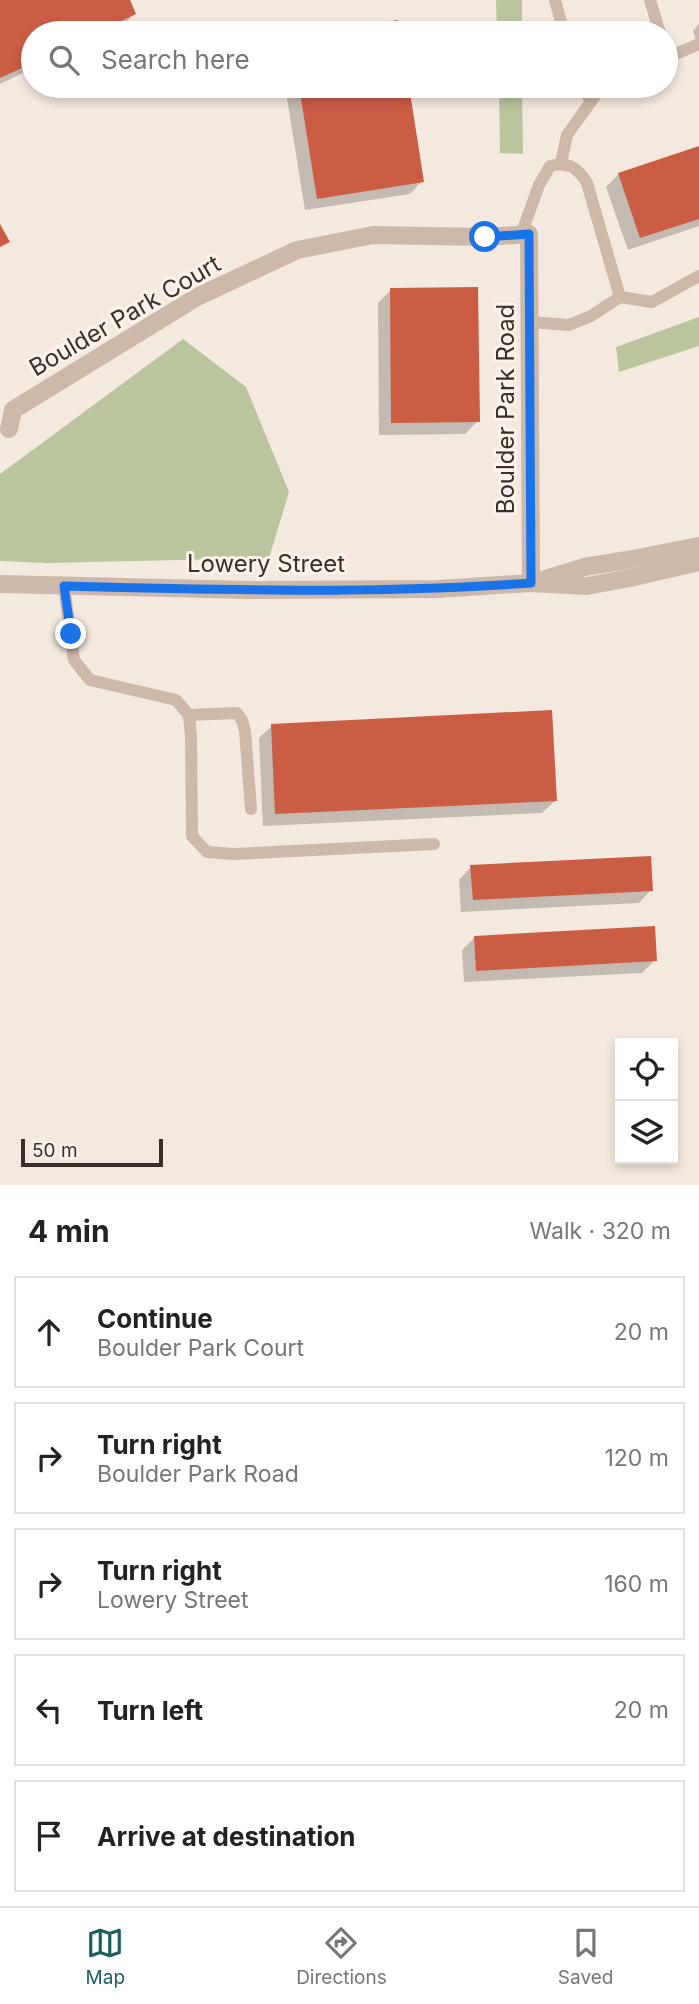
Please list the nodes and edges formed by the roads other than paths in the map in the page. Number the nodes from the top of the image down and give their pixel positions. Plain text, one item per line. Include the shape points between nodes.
1 (555, 0) edge
2 (650, 0) edge
3 (561, 21) edge
4 (656, 21) edge
5 (699, 44) edge
6 (678, 52) edge
7 (589, 98) edge
8 (593, 98) edge
9 (591, 101) junction
10 (561, 163) junction
11 (525, 235) junction
12 (699, 276) edge
13 (620, 297) junction
14 (530, 322) junction
15 (9, 429) dead end
16 (699, 546) edge
17 (699, 562) edge
18 (531, 583) junction
19 (0, 584) edge
20 (64, 586) junction
21 (189, 715) junction
22 (251, 808) dead end
23 (434, 844) dead end

1 - 3 lane
2 - 4 lane
5 - 6 lane
7 - 9 lane
8 - 9 lane
9 - 10 lane via 567,135
10 - 11 lane via 550,166 539,185
10 - 13 lane via 579,170 587,183
11 - 14 street, Boulder Park Road
11 - 15 street, Boulder Park Court via 373,235 297,250 197,297 13,410
12 - 13 lane via 652,302
13 - 14 lane via 569,325
14 - 18 street, Boulder Park Road
16 - 18 street, Lowery Street via 584,566
17 - 18 street, Lowery Street via 587,586
18 - 20 street, Lowery Street via 438,589
19 - 20 street, Lowery Street
20 - 21 lane via 74,660 90,680 176,700
21 - 22 lane via 237,713 242,720
21 - 23 lane via 192,835 207,852

